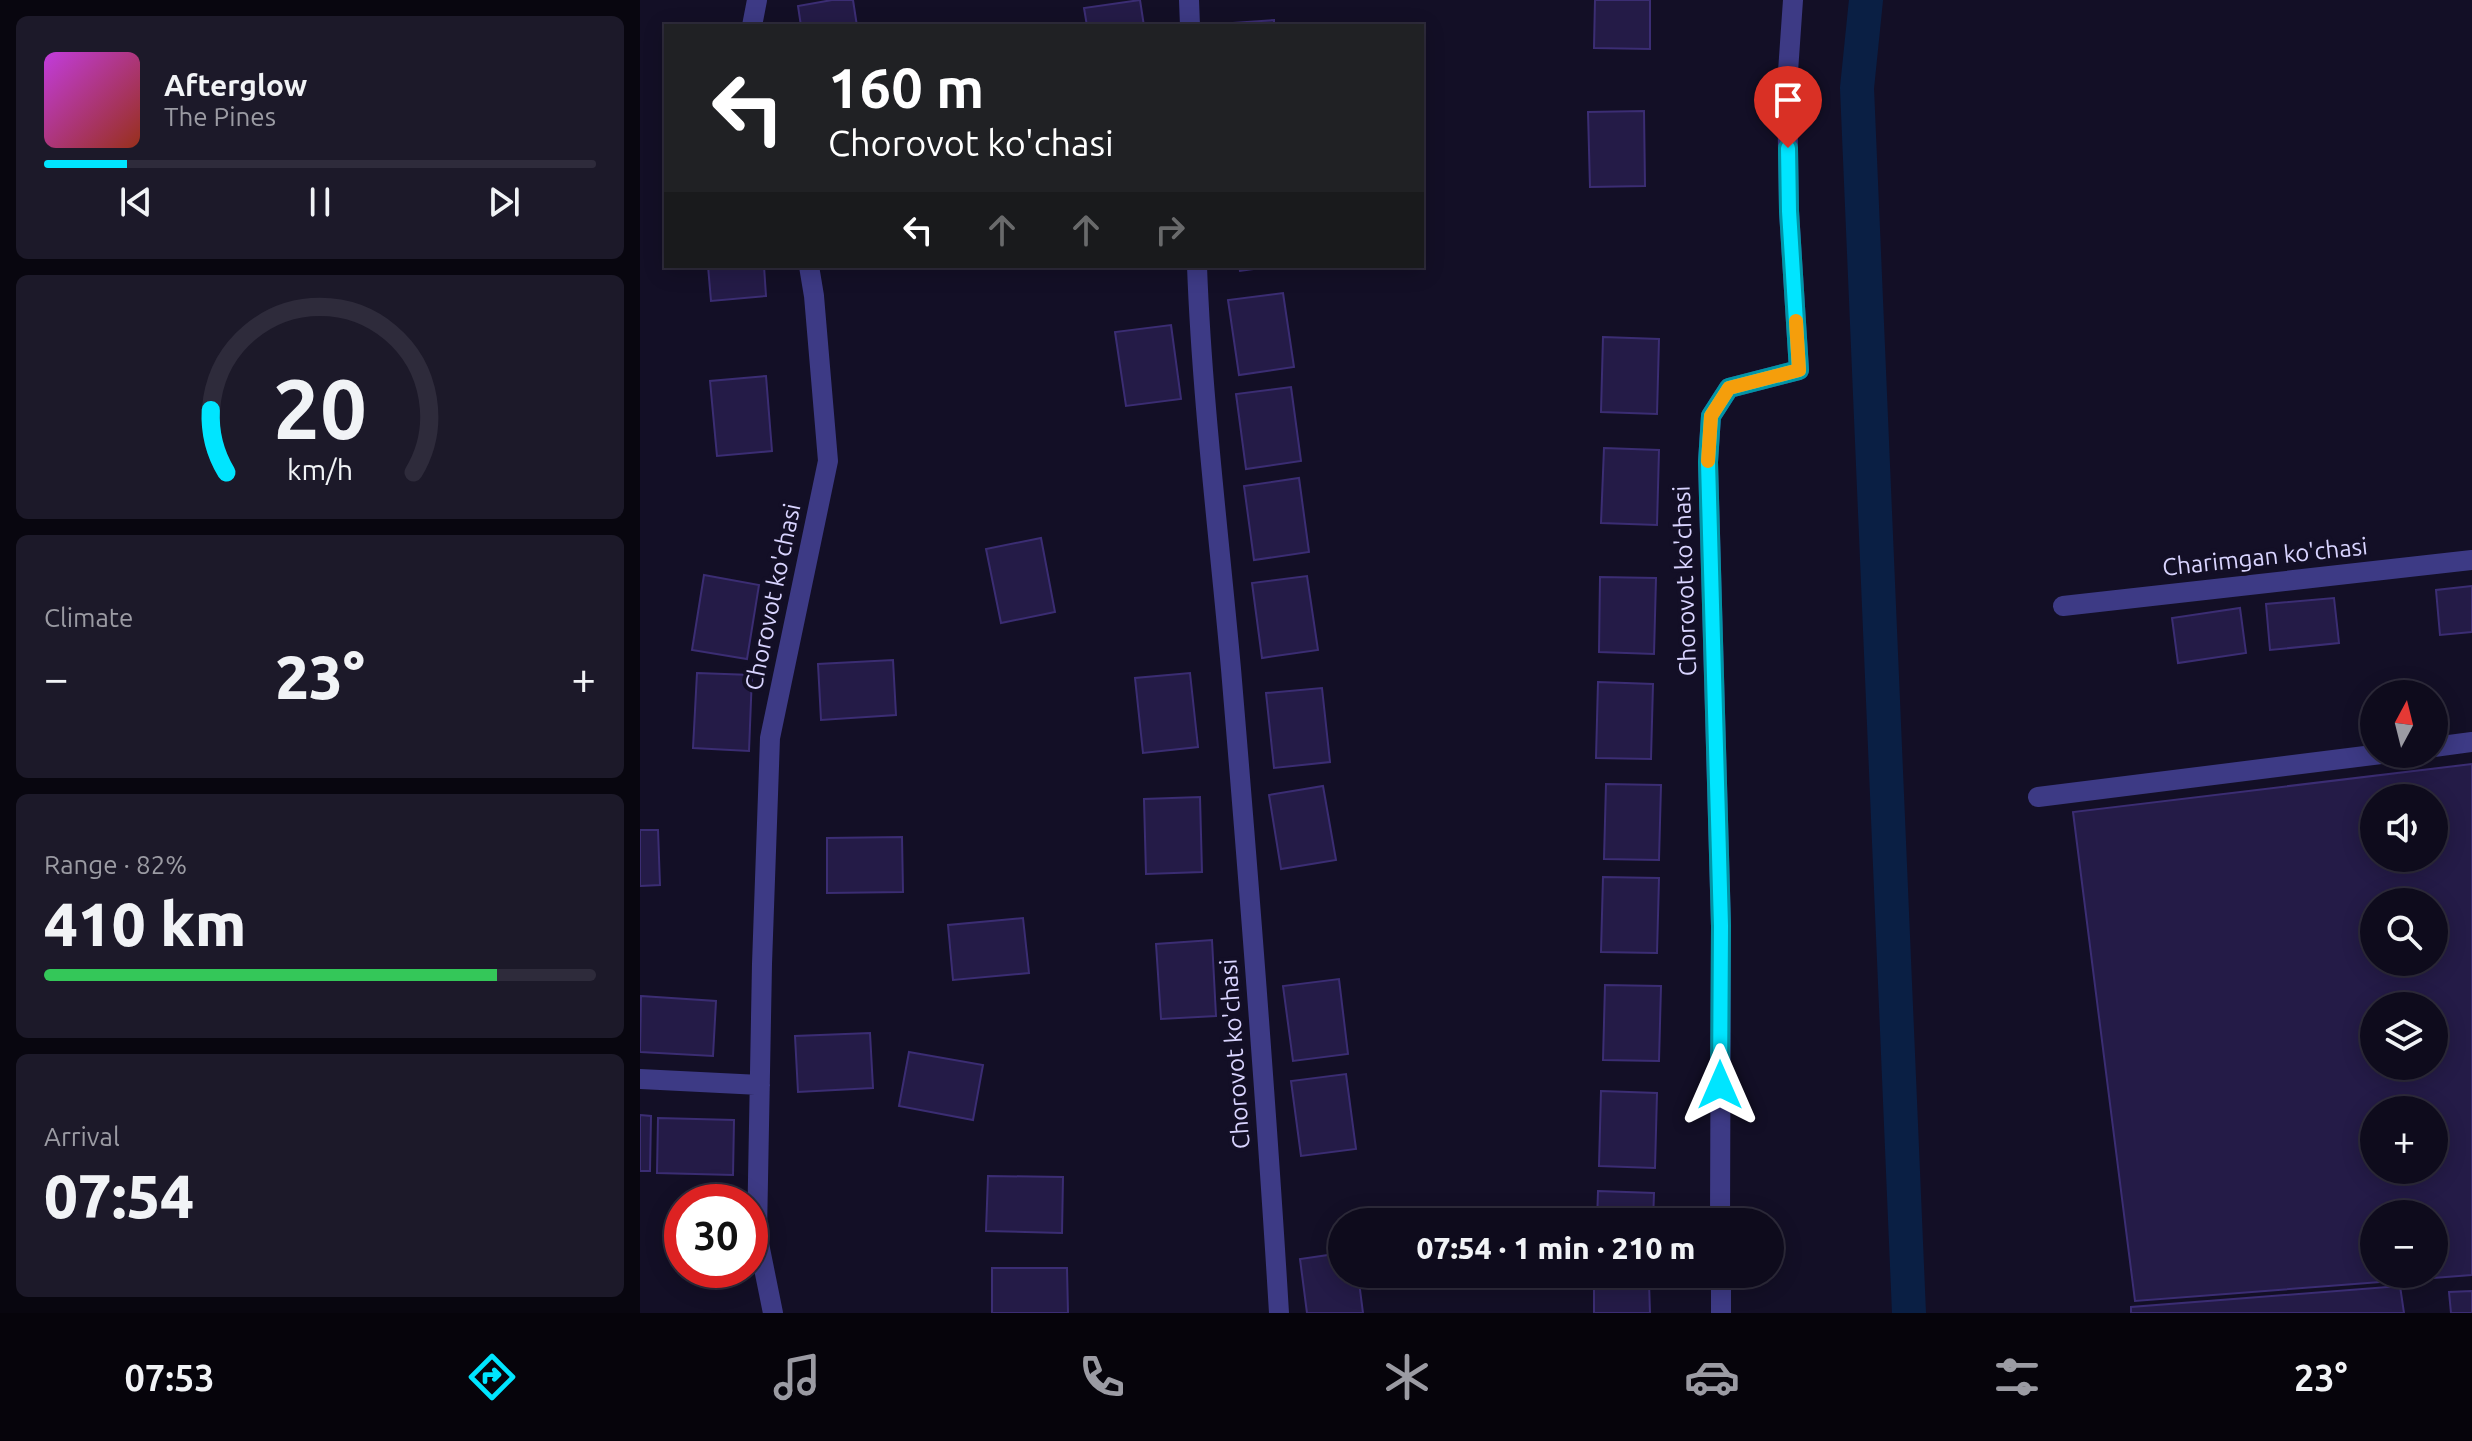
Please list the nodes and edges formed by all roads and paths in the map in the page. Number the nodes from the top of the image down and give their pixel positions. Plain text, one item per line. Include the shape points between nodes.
1 (757, 0) edge
2 (1189, 0) edge
3 (1793, 0) edge
4 (752, 24) edge
5 (1190, 24) edge
6 (809, 268) edge
7 (1197, 268) edge
8 (2472, 560) edge
9 (2063, 606) dead end
10 (2472, 742) edge
11 (2448, 745) edge
12 (2360, 757) edge
13 (2038, 797) dead end
14 (640, 1079) edge
15 (760, 1085) junction
16 (1720, 1208) edge
17 (1721, 1288) edge
18 (773, 1313) edge
19 (1279, 1313) edge
20 (1721, 1313) edge

1 - 4 street
2 - 5 street
3 - 16 street, Chorovot ko'chasi via 1787,86 1799,370 1729,388 1711,416 1708,462 1721,926
6 - 15 street, Chorovot ko'chasi via 828,461 770,738
7 - 19 street, Chorovot ko'chasi
8 - 9 street, Charimgan ko'chasi
10 - 11 street
12 - 13 street
14 - 15 street
15 - 18 street, Chorovot ko'chasi via 757,1234
17 - 20 street

